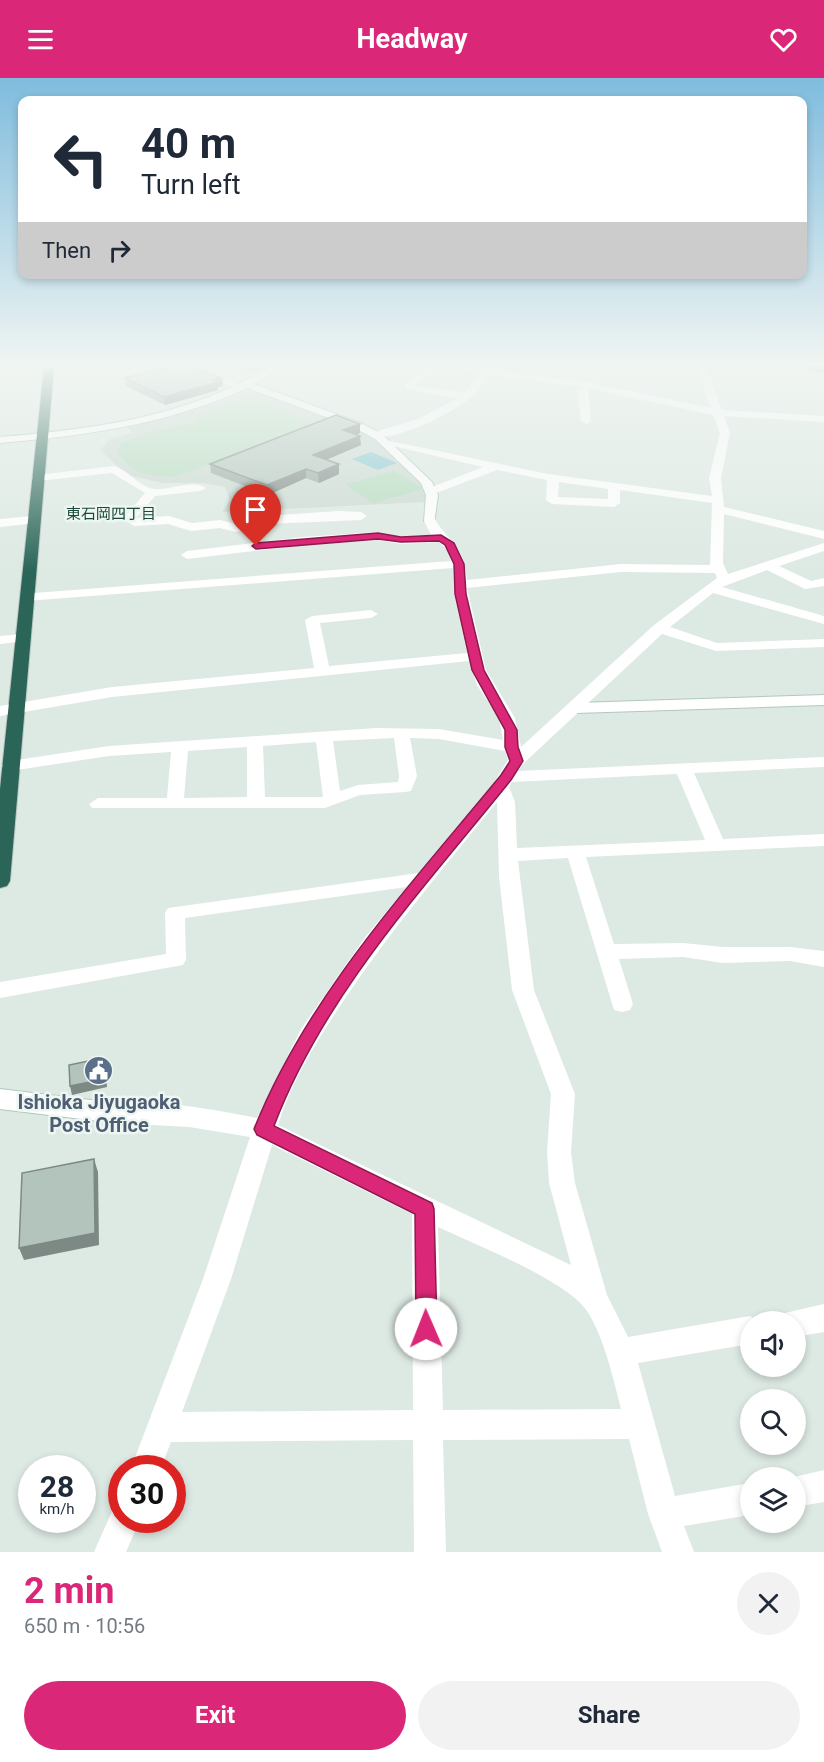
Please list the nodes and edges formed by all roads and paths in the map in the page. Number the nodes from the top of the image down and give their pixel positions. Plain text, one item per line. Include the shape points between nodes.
1 (42, 436) joint
2 (373, 436) edge
3 (386, 436) edge
4 (725, 436) edge
5 (380, 439) junction
6 (0, 440) edge
7 (496, 466) junction
8 (553, 477) junction
9 (37, 478) junction
10 (614, 486) junction
11 (200, 488) dead end
12 (431, 491) junction
13 (151, 493) junction
14 (718, 504) junction
15 (361, 516) dead end
16 (32, 520) junction
17 (0, 523) edge
18 (824, 535) edge
19 (441, 538) junction
20 (824, 547) edge
21 (187, 555) dead end
22 (459, 564) junction
23 (765, 564) junction
24 (718, 579) junction
25 (824, 582) edge
26 (460, 585) junction
27 (26, 597) junction
28 (371, 614) dead end
29 (824, 620) edge
30 (659, 628) junction
31 (22, 638) junction
32 (0, 640) edge
33 (824, 643) edge
34 (477, 656) junction
35 (322, 670) junction
36 (824, 700) edge
37 (576, 708) junction
38 (8, 710) edge
39 (401, 733) junction
40 (324, 736) junction
41 (255, 741) junction
42 (180, 746) junction
43 (514, 754) junction
44 (824, 762) edge
45 (10, 766) junction
46 (683, 768) junction
47 (504, 782) junction
48 (4, 790) edge
49 (332, 799) junction
50 (256, 802) junction
51 (175, 803) junction
52 (98, 804) dead end
53 (824, 840) edge
54 (717, 845) junction
55 (575, 852) junction
56 (510, 855) junction
57 (426, 879) junction
58 (0, 881) edge
59 (605, 952) junction
60 (824, 959) edge
61 (0, 990) edge
62 (622, 1004) dead end
63 (0, 1099) edge
64 (263, 1129) junction
65 (425, 1209) junction
66 (594, 1298) junction
67 (824, 1318) edge
68 (806, 1321) edge
69 (740, 1332) edge
70 (621, 1352) junction
71 (639, 1424) junction
72 (428, 1425) junction
73 (163, 1427) junction
74 (151, 1455) edge
75 (824, 1486) edge
76 (806, 1489) edge
77 (740, 1501) edge
78 (664, 1514) junction
79 (118, 1533) edge
80 (110, 1552) edge
81 (430, 1552) edge
82 (678, 1552) edge

1 - 6 street
1 - 9 highway
2 - 5 street
3 - 5 street
4 - 14 street via 715,478
5 - 7 street
5 - 12 street via 420,475
7 - 8 street
7 - 12 street
8 - 10 street
8 - 10 street via 552,501 614,503
9 - 13 street via 114,469 136,487
9 - 16 highway
10 - 14 street
11 - 13 street
12 - 19 street via 430,521
13 - 15 street via 129,519 236,528 266,520
14 - 18 street
14 - 24 street
16 - 17 street
16 - 27 highway
19 - 21 street via 314,540
19 - 22 street via 453,548
20 - 23 street
22 - 26 street
22 - 27 street
23 - 24 street
23 - 25 street via 810,586
24 - 26 street via 621,568
24 - 29 street
24 - 30 street
26 - 34 street
27 - 31 highway
28 - 35 street via 312,620
30 - 33 street via 716,646
30 - 37 street
31 - 32 street
31 - 38 highway
34 - 35 street
34 - 43 street via 485,685 507,718
35 - 38 street via 112,692
36 - 37 street
37 - 43 street
38 - 45 highway
39 - 40 street
39 - 43 street via 439,734
39 - 49 street via 408,776 405,787 358,790
40 - 41 street
40 - 49 street
41 - 42 street
41 - 50 street
42 - 45 street via 99,752
42 - 51 street
43 - 47 street
44 - 46 street
45 - 48 highway
46 - 47 street
46 - 54 street
47 - 56 street
47 - 57 street
48 - 58 highway
49 - 50 street
50 - 51 street
51 - 52 street
53 - 54 street
54 - 55 street
55 - 56 street
55 - 59 street
56 - 66 street via 509,877 523,990 563,1094 559,1152 562,1183
57 - 61 street via 175,913 176,960
57 - 64 street via 373,941 309,1035
59 - 60 street via 683,950
59 - 62 street
63 - 64 street via 115,1113 156,1113
64 - 65 street
64 - 73 street via 217,1279
65 - 66 street via 572,1279
65 - 72 street
66 - 70 street
67 - 68 street
69 - 70 street
70 - 71 street
71 - 72 street
71 - 78 street
72 - 73 street
72 - 81 street
73 - 74 street
75 - 76 street
77 - 78 street
78 - 82 street
79 - 80 street

